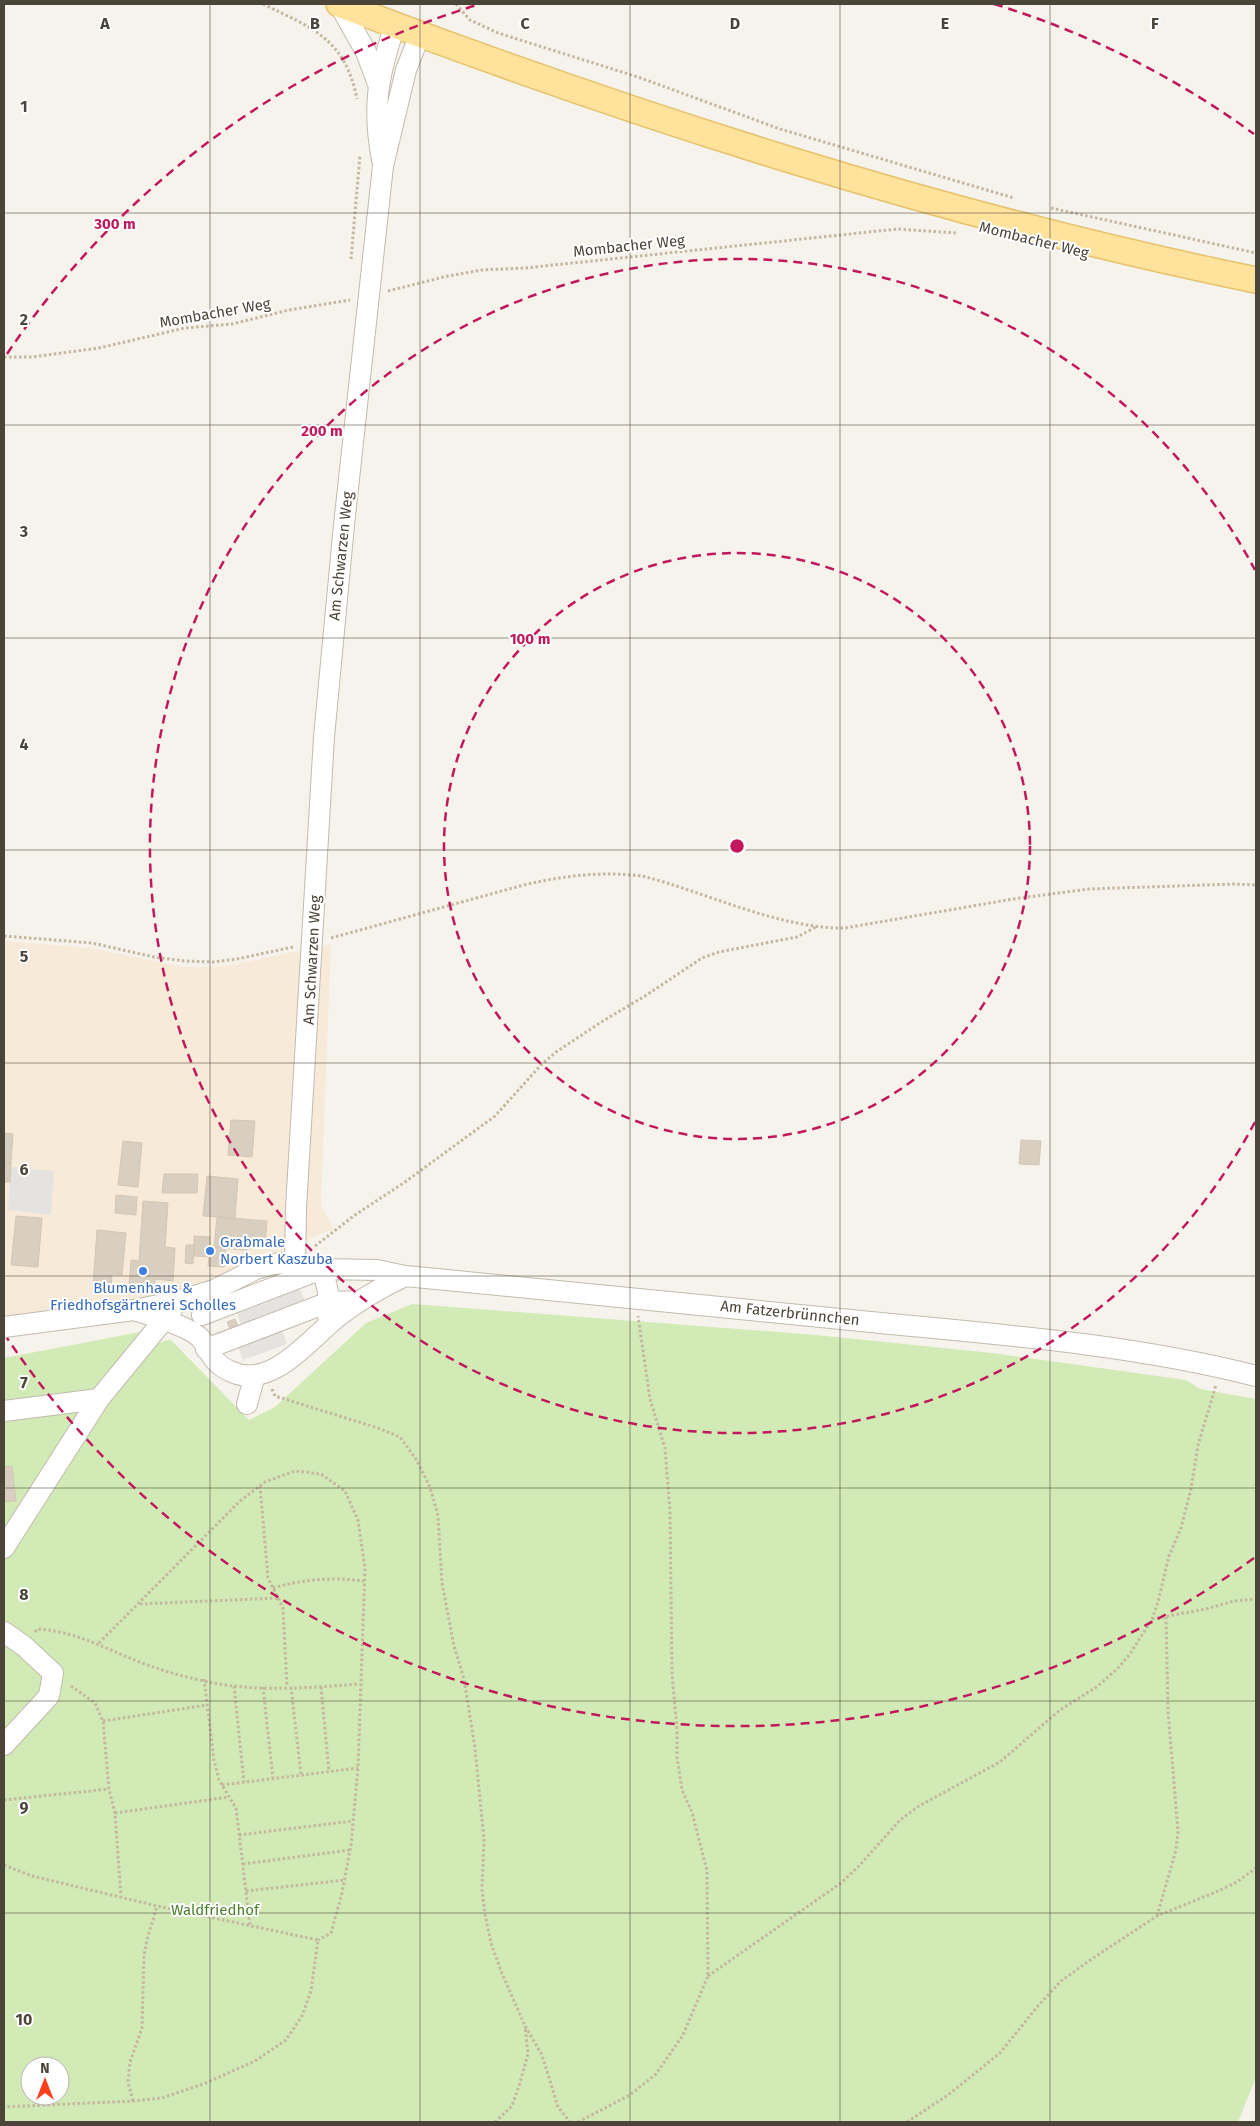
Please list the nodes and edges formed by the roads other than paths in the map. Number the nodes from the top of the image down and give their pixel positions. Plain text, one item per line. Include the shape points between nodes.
1 (339, 4) edge
2 (395, 25) junction
3 (420, 34) junction
4 (378, 84) junction
5 (383, 166) junction
6 (1256, 280) edge
7 (295, 1262) junction
8 (322, 1269) junction
9 (406, 1276) junction
10 (214, 1290) junction
11 (178, 1301) junction
12 (359, 1301) junction
13 (329, 1302) junction
14 (134, 1310) junction
15 (202, 1315) junction
16 (165, 1320) junction
17 (4, 1327) edge
18 (326, 1327) junction
19 (204, 1344) junction
20 (1256, 1376) edge
21 (262, 1381) junction
22 (99, 1399) junction
23 (246, 1404) dead end
24 (4, 1411) edge
25 (4, 1548) edge
26 (4, 1632) edge
27 (4, 1745) edge

1 - 2 main road
1 - 4 street, Am Schwarzen Weg via 366,52
2 - 3 main road
2 - 4 street, Am Schwarzen Weg
3 - 5 street, Am Schwarzen Weg via 406,70
3 - 6 main road via 614,103 825,170 1070,237
4 - 5 street, Am Schwarzen Weg via 376,129
5 - 7 street, Am Schwarzen Weg via 356,296 344,525 324,737
7 - 8 street
7 - 10 street via 256,1269
8 - 9 street, Am Fatzerbrünnchen via 377,1270
8 - 13 street
8 - 15 street
9 - 12 street via 378,1288
9 - 20 street, Am Fatzerbrünnchen via 977,1332 1123,1350 1219,1366
10 - 11 street
10 - 15 street
11 - 14 street
11 - 16 street
12 - 13 street
12 - 18 street
13 - 18 street
13 - 19 street
14 - 16 street
14 - 17 street
15 - 19 street
16 - 19 street
16 - 22 street
18 - 21 street via 286,1363 269,1371
19 - 21 street via 214,1359 228,1370
21 - 23 street
22 - 24 street
22 - 25 street
26 - 27 street via 53,1673 49,1696

